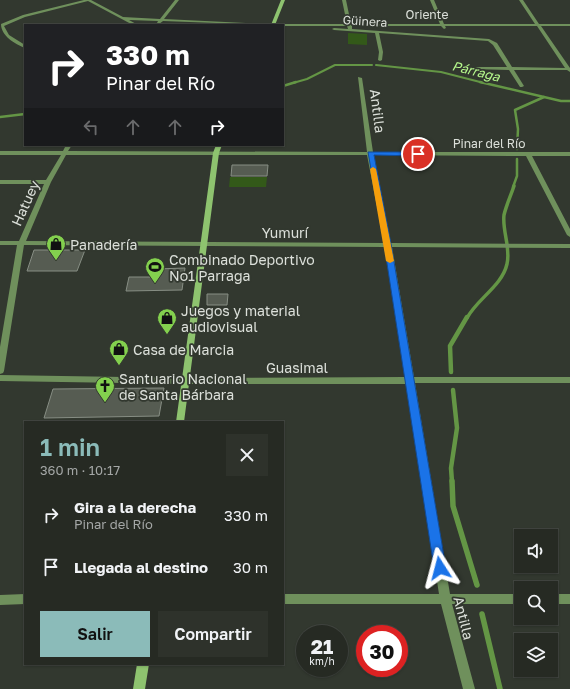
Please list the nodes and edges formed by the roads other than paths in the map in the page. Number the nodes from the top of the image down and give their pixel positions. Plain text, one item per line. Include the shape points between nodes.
1 (89, 0) edge
2 (177, 0) edge
3 (283, 0) edge
4 (344, 0) edge
5 (432, 0) edge
6 (522, 0) edge
7 (122, 18) junction
8 (162, 20) junction
9 (134, 24) edge
10 (159, 24) edge
11 (247, 24) edge
12 (273, 24) edge
13 (350, 24) junction
14 (442, 24) junction
15 (284, 25) edge
16 (284, 25) edge
17 (538, 25) junction
18 (570, 25) edge
19 (350, 30) junction
20 (377, 32) junction
21 (447, 36) junction
22 (24, 46) edge
23 (380, 60) dead end
24 (474, 68) dead end
25 (510, 68) junction
26 (569, 69) edge
27 (360, 78) dead end
28 (522, 86) dead end
29 (68, 146) edge
30 (219, 146) edge
31 (0, 152) edge
32 (64, 152) junction
33 (216, 153) junction
34 (370, 154) junction
35 (528, 154) junction
36 (570, 154) edge
37 (0, 182) edge
38 (48, 182) junction
39 (570, 235) edge
40 (0, 243) edge
41 (22, 244) junction
42 (388, 244) junction
43 (203, 245) junction
44 (570, 246) edge
45 (0, 371) edge
46 (0, 378) edge
47 (409, 380) junction
48 (570, 380) edge
49 (186, 381) junction
50 (180, 421) edge
51 (284, 599) edge
52 (445, 599) junction
53 (514, 599) edge
54 (558, 599) edge
55 (570, 599) edge
56 (0, 600) edge
57 (24, 600) edge
58 (143, 665) edge
59 (139, 689) edge
60 (469, 689) edge

1 - 7 street
1 - 22 street via 2,24 8,37
2 - 8 street
3 - 12 main road
4 - 13 street
5 - 14 street
6 - 17 street
7 - 8 street
7 - 9 street
8 - 10 street
8 - 11 street
13 - 14 street, Oriente
13 - 15 street, Oriente
13 - 19 street
14 - 17 street, Oriente
14 - 21 street
16 - 19 street, Güinera
17 - 18 street, Oriente
17 - 26 street
19 - 20 street, Güinera
20 - 21 street, Güinera
20 - 23 street
21 - 25 street, Güinera via 492,41
24 - 25 street
25 - 26 street
25 - 28 street
27 - 34 street, Antilla
29 - 32 street, Hatuey
30 - 33 main road
31 - 32 street, Pinar del Río
32 - 33 street, Pinar del Río
32 - 38 street, Hatuey
33 - 34 street, Pinar del Río
33 - 43 main road
34 - 35 street, Pinar del Río
34 - 42 street, Antilla
35 - 36 street, Pinar del Río
35 - 39 street
37 - 38 street
38 - 41 street, Hatuey
40 - 41 street, Yumurí
41 - 43 street, Yumurí
41 - 45 street, Hatuey
42 - 43 street, Yumurí
42 - 44 street, Yumurí
42 - 47 street, Antilla
43 - 49 main road
46 - 49 street, Guasimal
47 - 48 street, Guasimal
47 - 49 street, Guasimal
47 - 52 street, Antilla
49 - 50 main road
51 - 52 street
52 - 53 street
52 - 60 street, Antilla
54 - 55 street
56 - 57 street
58 - 59 main road

